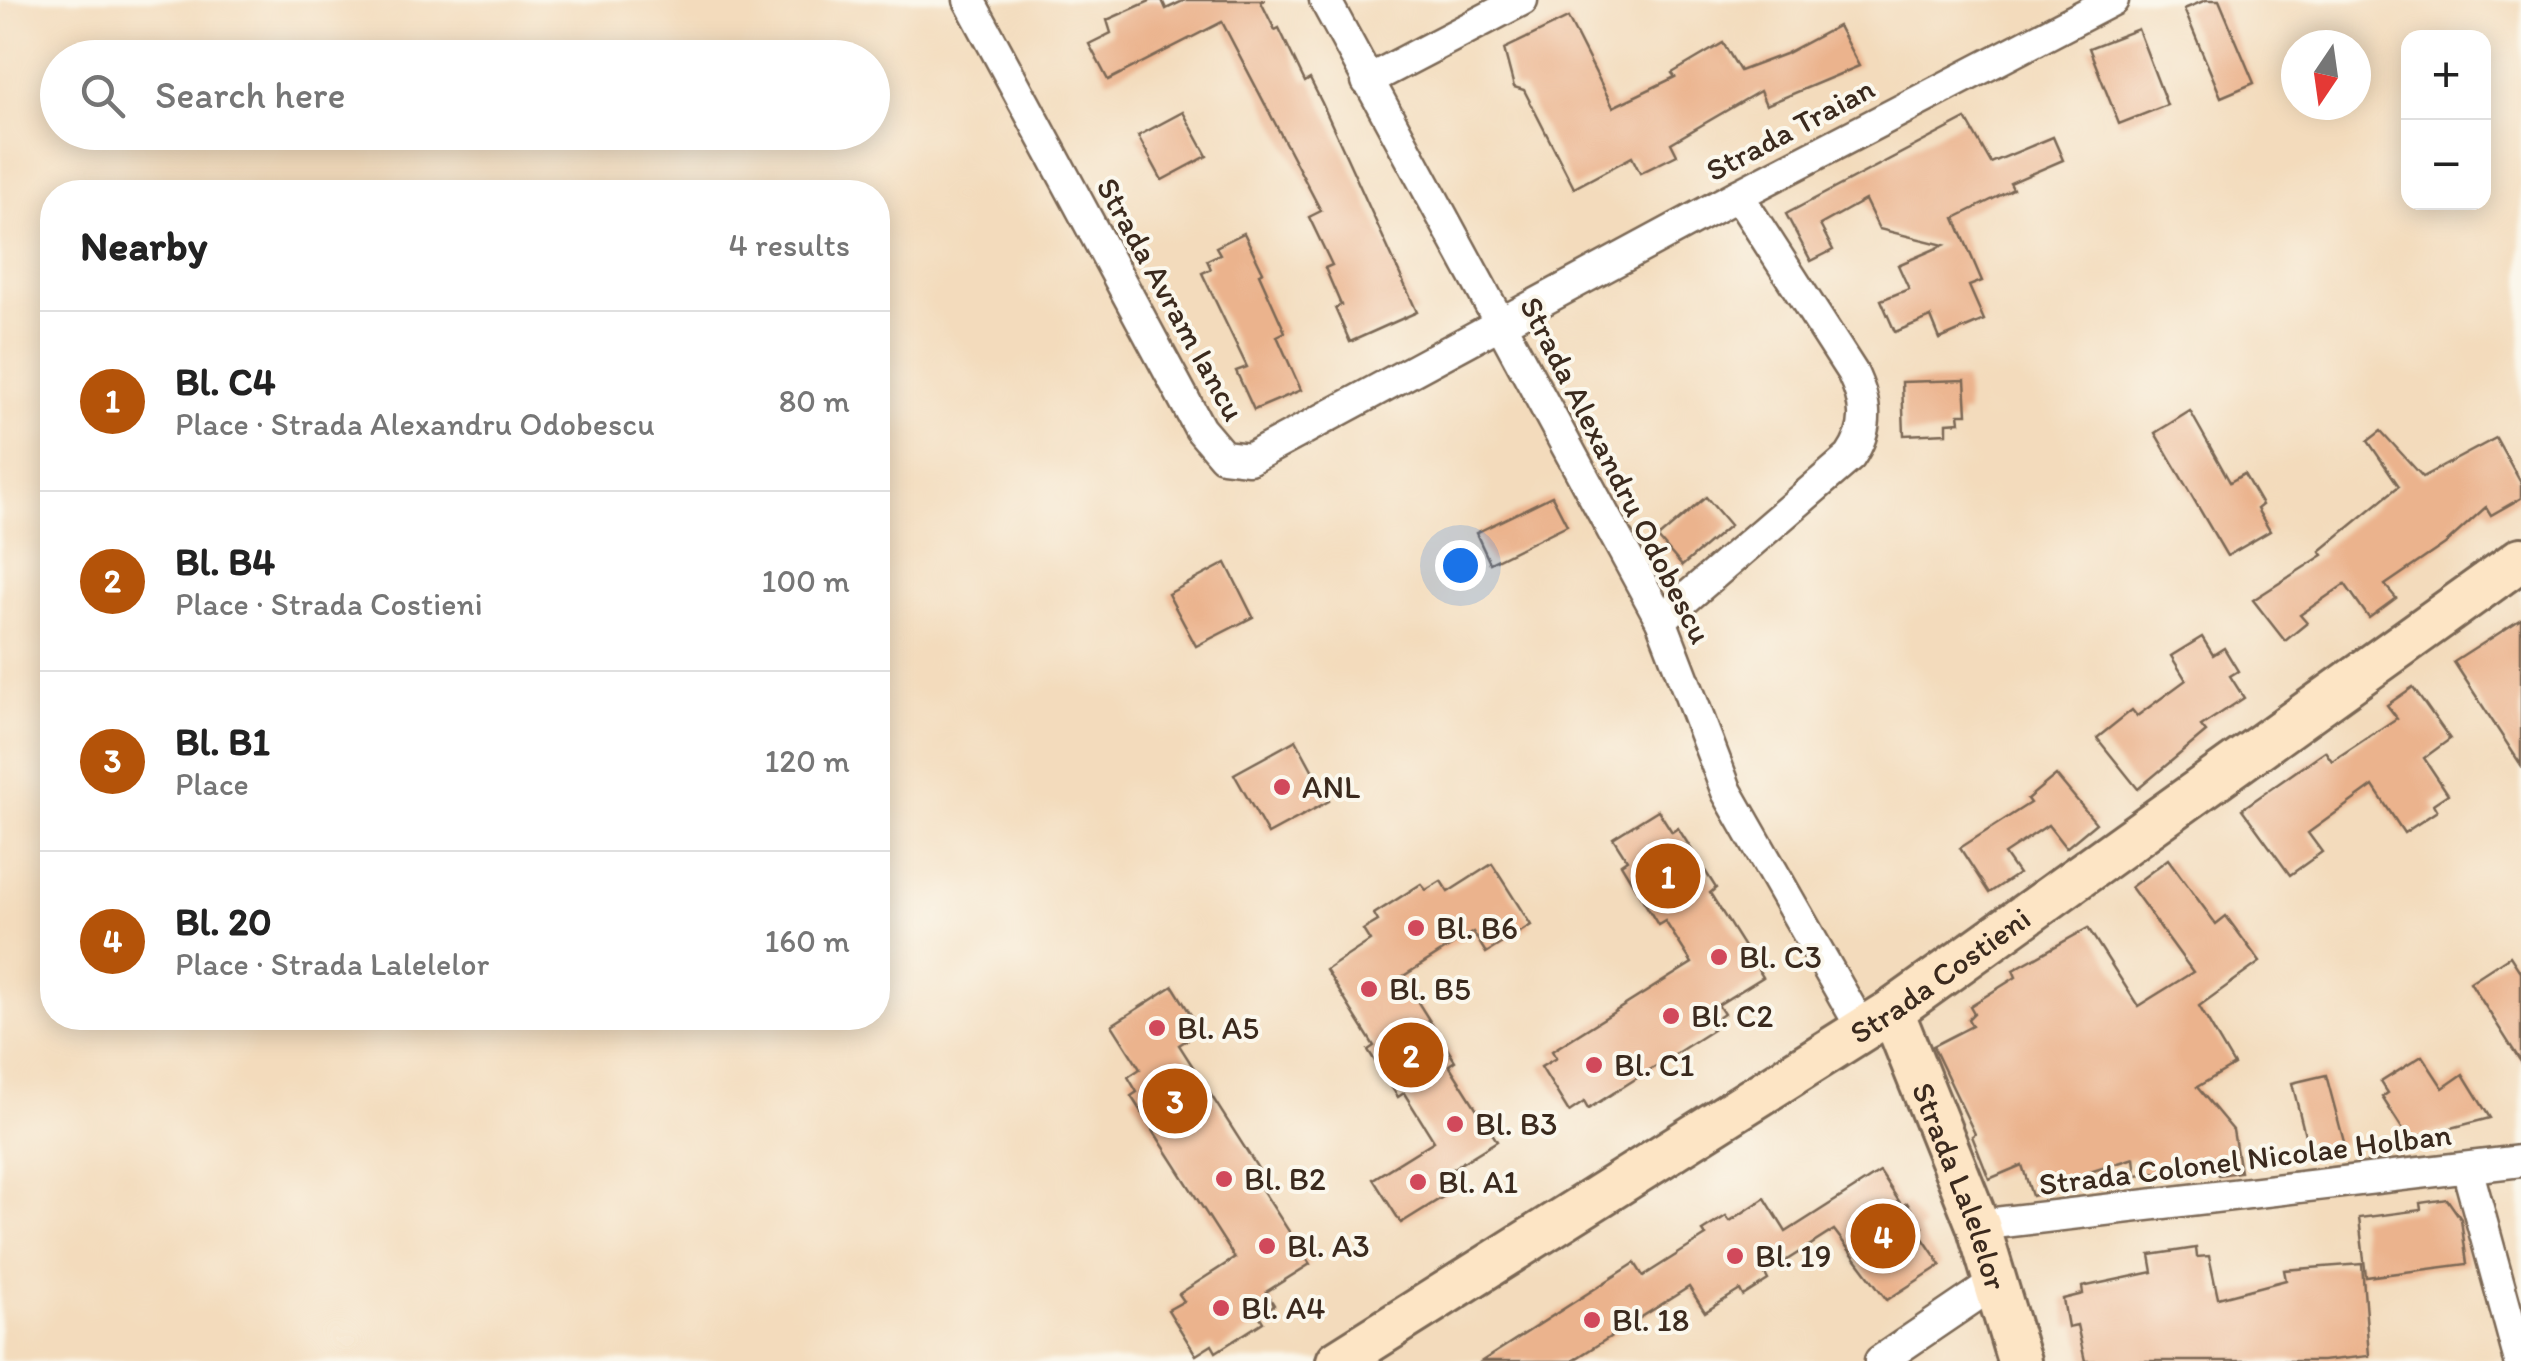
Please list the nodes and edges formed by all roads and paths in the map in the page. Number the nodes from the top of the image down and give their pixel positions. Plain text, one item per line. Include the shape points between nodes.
1 (969, 0) edge
2 (1325, 0) edge
3 (1522, 0) edge
4 (2113, 0) edge
5 (1367, 81) junction
6 (1738, 195) junction
7 (1502, 322) junction
8 (2521, 559) edge
9 (1661, 620) junction
10 (1877, 1021) junction
11 (2521, 1162) edge
12 (2467, 1168) junction
13 (1978, 1226) junction
14 (1996, 1282) junction
15 (1338, 1361) edge
16 (1880, 1361) edge
17 (2019, 1361) edge
18 (2520, 1361) edge

1 - 7 street, Strada Avram Iancu via 1212,450 1250,459
2 - 5 street, Strada Alexandru Odobescu
3 - 5 street
4 - 6 street, Strada Traian
5 - 7 street, Strada Alexandru Odobescu
6 - 7 street, Strada Traian
6 - 9 street via 1852,372 1866,422 1850,457
7 - 9 street, Strada Alexandru Odobescu
8 - 10 street, Strada Costieni
9 - 10 street, Strada Alexandru Odobescu via 1727,792
10 - 13 street, Strada Lalelelor
10 - 15 street, Strada Costieni
11 - 12 street, Strada Colonel Nicolae Holban
12 - 13 street, Strada Colonel Nicolae Holban
12 - 18 street
13 - 14 street, Strada Lalelelor
14 - 16 street
14 - 17 street, Strada Lalelelor

